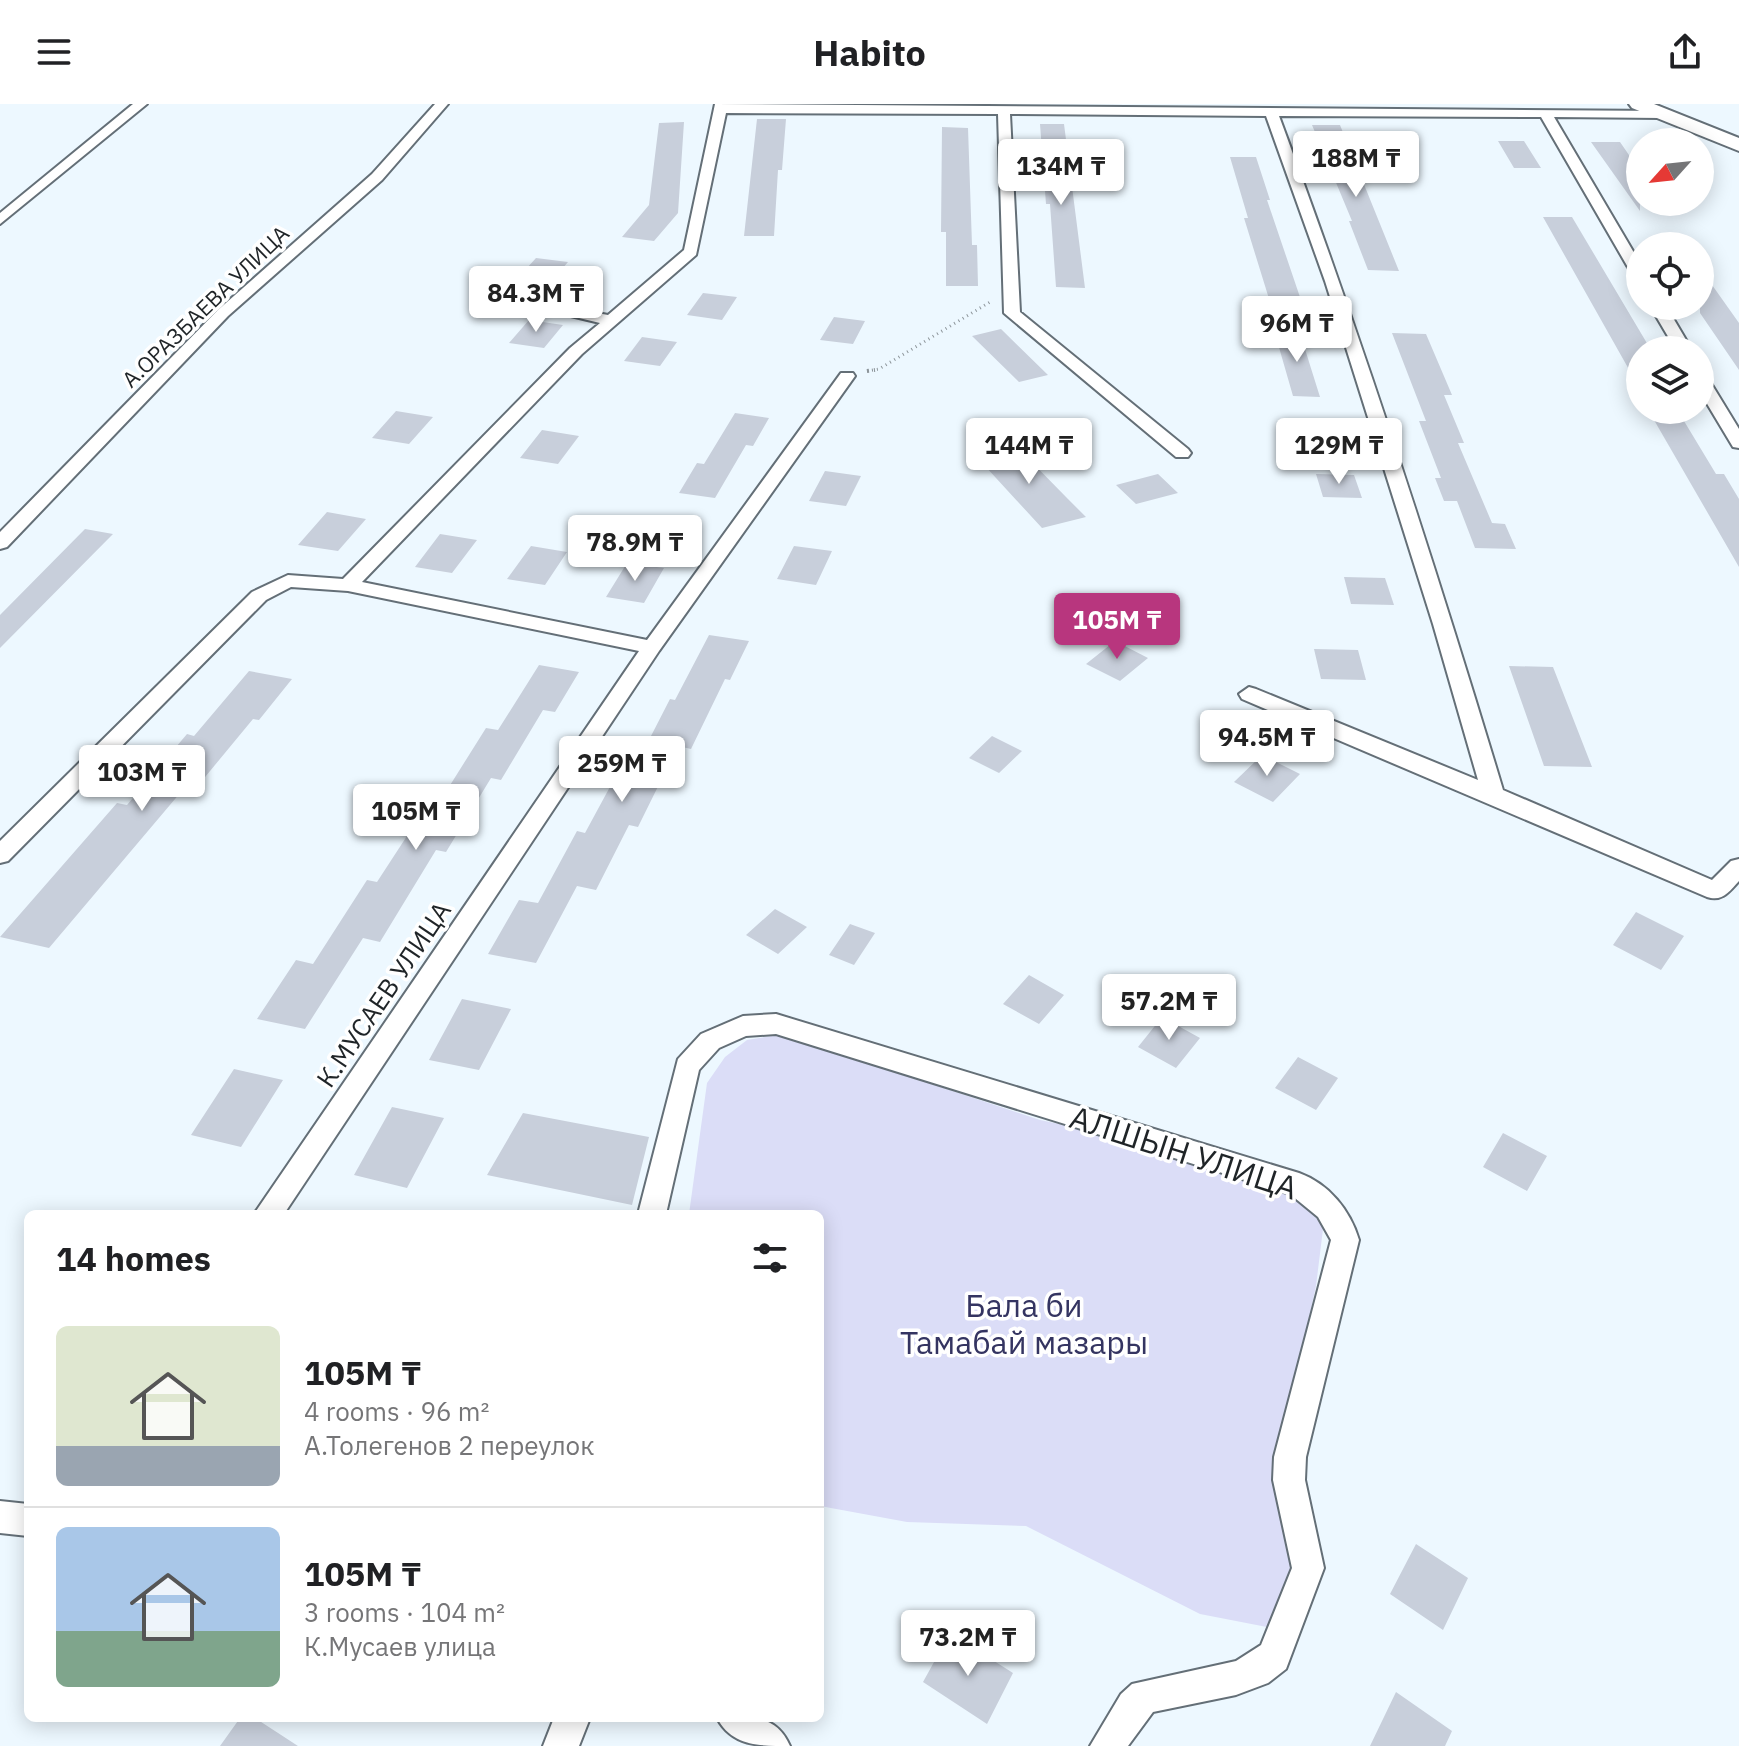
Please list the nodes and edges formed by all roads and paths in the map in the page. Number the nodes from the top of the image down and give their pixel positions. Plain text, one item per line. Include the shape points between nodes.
1 (141, 104) edge
2 (442, 104) edge
3 (1638, 104) edge
4 (720, 107) edge
5 (1004, 111) junction
6 (1271, 112) junction
7 (1546, 114) junction
8 (1662, 114) junction
9 (1739, 145) edge
10 (0, 220) edge
11 (1626, 252) edge
12 (1012, 302) junction
13 (538, 304) dead end
14 (613, 321) junction
15 (847, 376) joint
16 (1714, 401) edge
17 (1739, 443) edge
18 (1182, 453) dead end
19 (0, 543) edge
20 (348, 585) junction
21 (652, 647) junction
22 (1249, 694) dead end
23 (1493, 795) junction
24 (0, 855) edge
25 (1739, 867) edge
26 (271, 1210) edge
27 (653, 1210) edge
28 (0, 1517) edge
29 (24, 1520) edge
30 (570, 1722) edge
31 (740, 1722) edge
32 (561, 1746) edge
33 (772, 1746) edge
34 (1108, 1746) edge

1 - 10 street
2 - 19 street, А.ОРАЗБАЕВА УЛИЦА via 377,177 223,313
3 - 8 main road
4 - 5 street
4 - 14 street via 691,252
5 - 6 street
5 - 12 street
6 - 7 street
6 - 23 street via 1333,281
7 - 8 street
7 - 11 street
8 - 9 main road
12 - 15 path via 986,302 879,369
12 - 18 street via 1012,313
13 - 14 street
14 - 20 street via 576,351
15 - 21 street, К.МУСАЕВ УЛИЦА
16 - 17 street
20 - 21 street
20 - 24 street via 288,581 259,596
21 - 26 street, К.МУСАЕВ УЛИЦА
22 - 23 street
23 - 25 street via 1715,891
27 - 34 street, АЛШЫН УЛИЦА via 687,1066 710,1041 743,1026 776,1024 1299,1185 1342,1224 1345,1240 1290,1457 1292,1501 1308,1568 1274,1657 1236,1678 1144,1696
28 - 29 street
30 - 32 street
31 - 33 street

